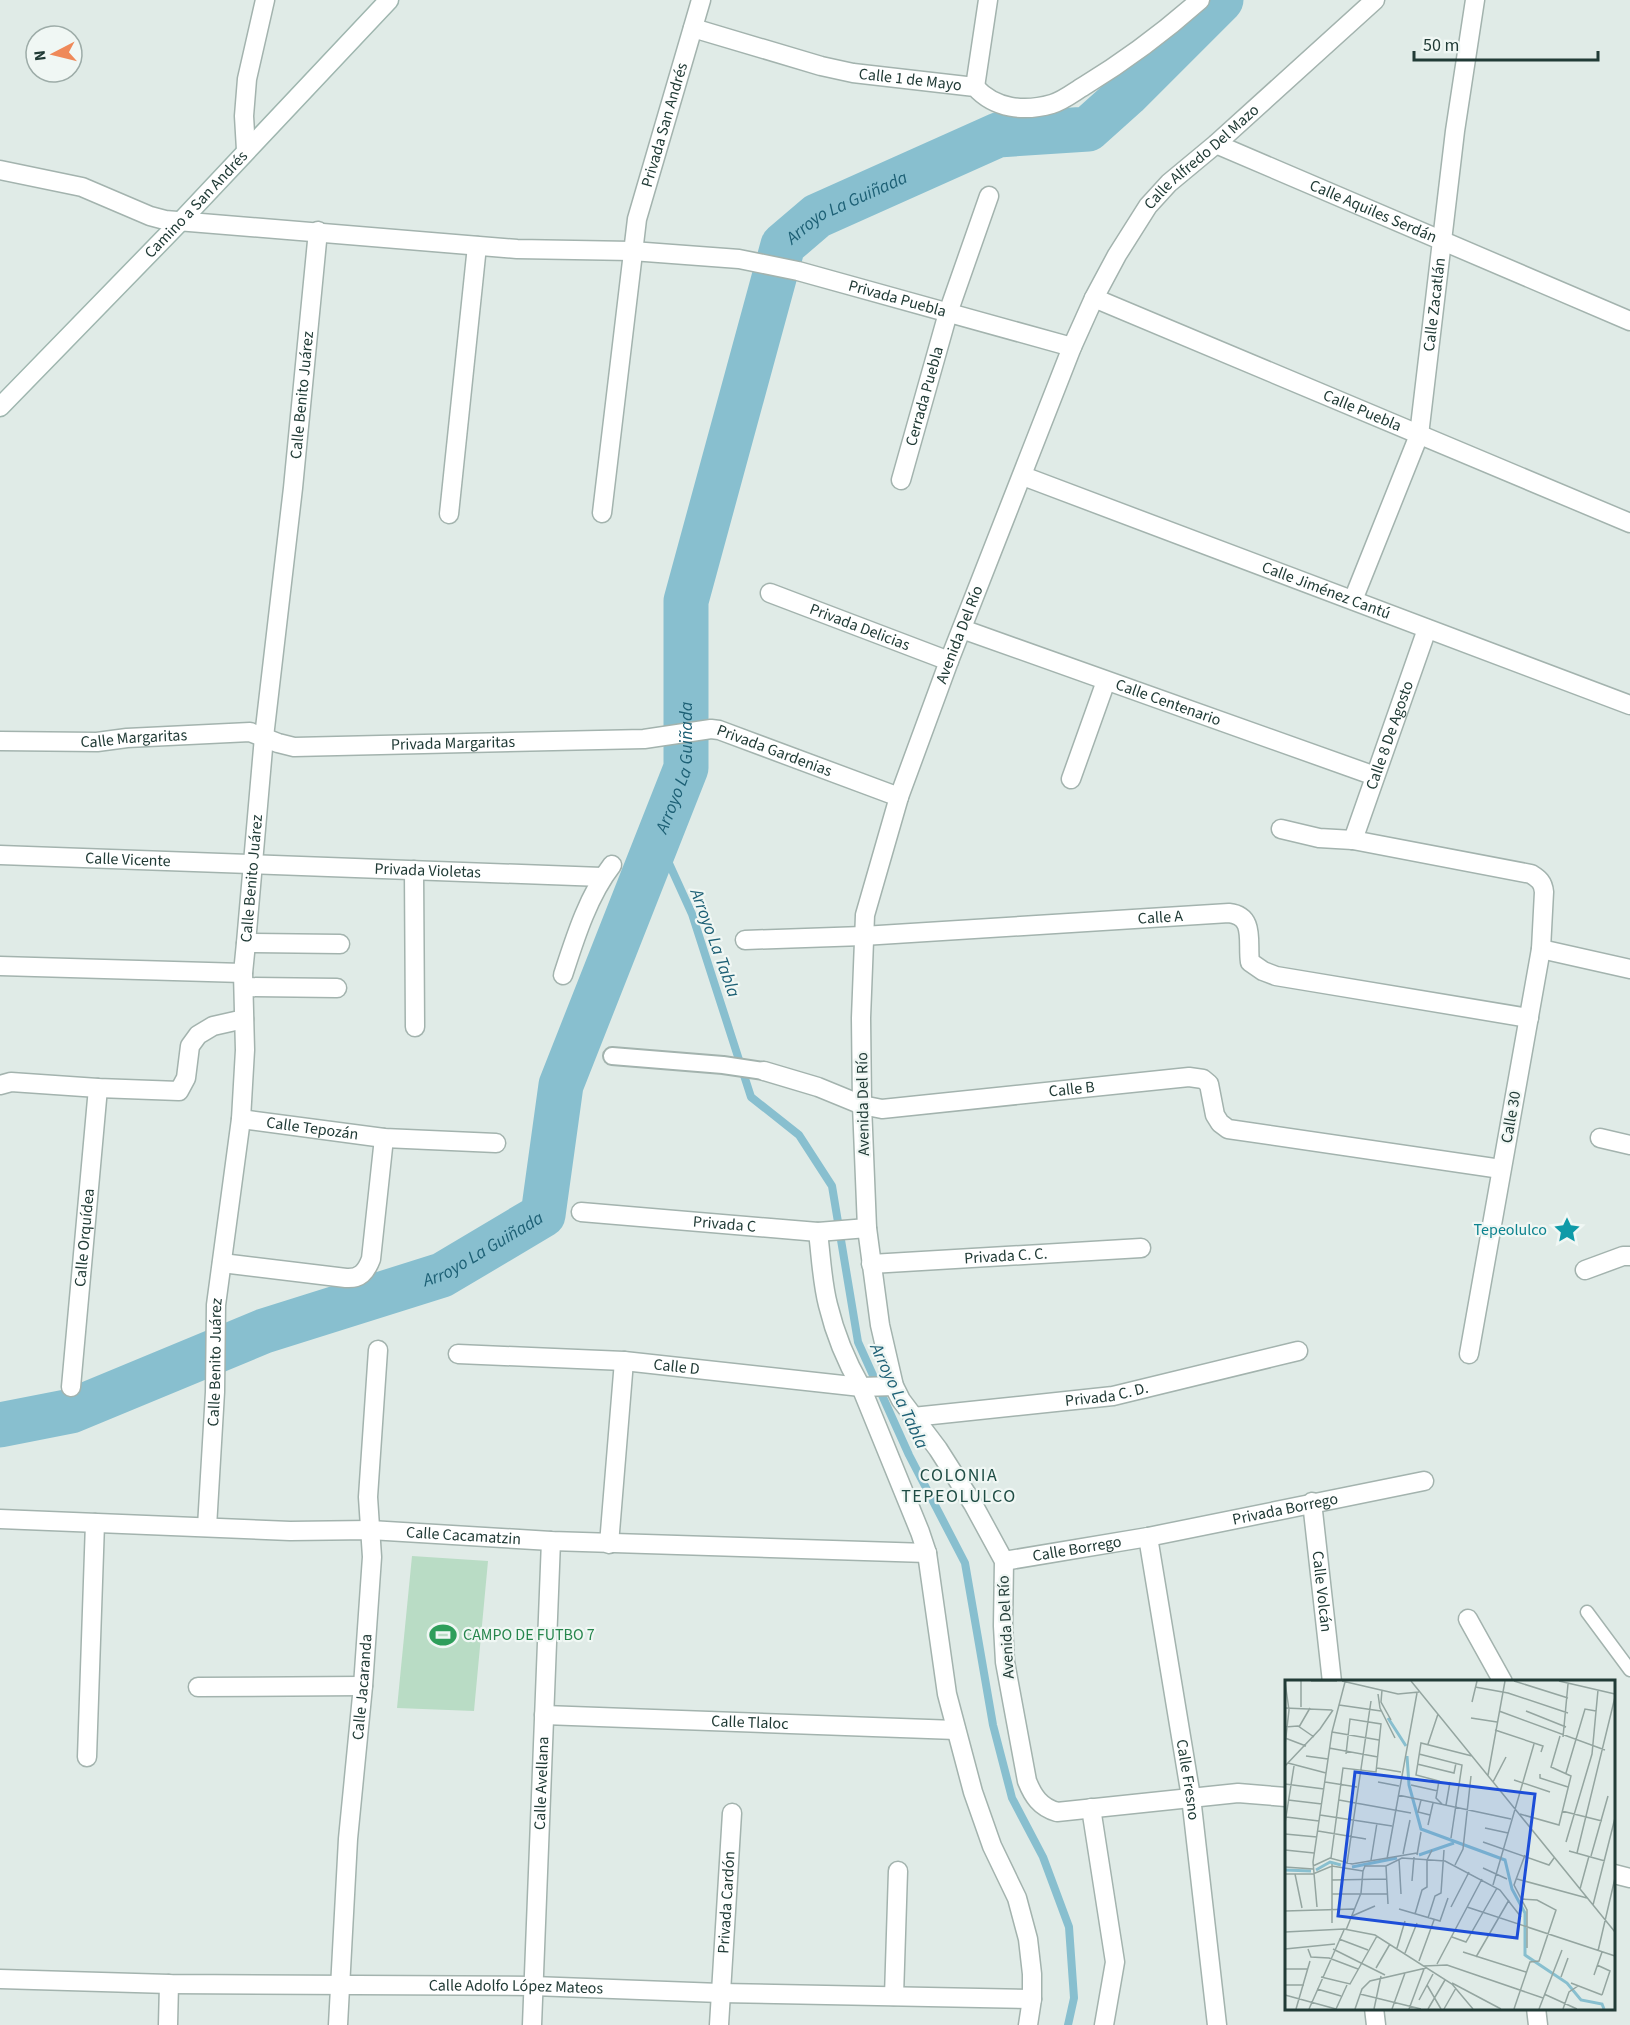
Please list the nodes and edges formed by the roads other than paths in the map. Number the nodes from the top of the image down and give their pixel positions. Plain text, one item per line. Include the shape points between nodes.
1 (265, 0) edge
2 (390, 0) edge
3 (701, 0) edge
4 (988, 0) edge
5 (1375, 0) edge
6 (1475, 0) edge
7 (1194, 2) edge
8 (693, 28) junction
9 (975, 87) junction
10 (1216, 144) junction
11 (246, 150) junction
12 (0, 170) edge
13 (989, 196) dead end
14 (181, 221) junction
15 (318, 231) junction
16 (1442, 240) junction
17 (477, 246) junction
18 (632, 251) junction
19 (1094, 298) junction
20 (948, 313) junction
21 (1630, 321) edge
22 (1072, 347) junction
23 (0, 407) edge
24 (1419, 435) junction
25 (1023, 476) junction
26 (901, 480) dead end
27 (602, 513) dead end
28 (449, 514) dead end
29 (1630, 523) edge
30 (770, 593) dead end
31 (1353, 600) junction
32 (962, 629) junction
33 (1427, 629) junction
34 (949, 661) junction
35 (1106, 681) junction
36 (1630, 705) edge
37 (264, 737) junction
38 (652, 739) joint
39 (0, 741) edge
40 (1375, 776) junction
41 (1071, 779) dead end
42 (899, 796) junction
43 (1281, 829) dead end
44 (1353, 840) junction
45 (0, 855) edge
46 (254, 865) junction
47 (414, 870) junction
48 (863, 936) junction
49 (744, 940) dead end
50 (246, 943) junction
51 (340, 944) dead end
52 (1541, 949) junction
53 (0, 966) edge
54 (1630, 969) edge
55 (563, 975) dead end
56 (244, 980) junction
57 (337, 988) dead end
58 (1529, 1018) junction
59 (244, 1019) junction
60 (415, 1027) dead end
61 (612, 1056) dead end
62 (764, 1071) joint
63 (0, 1085) edge
64 (98, 1088) junction
65 (862, 1105) junction
66 (241, 1119) junction
67 (384, 1138) junction
68 (1600, 1138) dead end
69 (496, 1143) dead end
70 (1630, 1145) edge
71 (1501, 1169) junction
72 (581, 1212) dead end
73 (858, 1229) junction
74 (821, 1232) junction
75 (1140, 1248) dead end
76 (1630, 1256) edge
77 (222, 1263) junction
78 (871, 1264) junction
79 (1585, 1270) dead end
80 (378, 1350) dead end
81 (1298, 1351) dead end
82 (458, 1354) dead end
83 (1469, 1354) dead end
84 (624, 1361) junction
85 (891, 1386) junction
86 (71, 1387) dead end
87 (863, 1387) junction
88 (913, 1417) junction
89 (1424, 1481) dead end
90 (1312, 1502) junction
91 (0, 1519) edge
92 (95, 1523) junction
93 (207, 1527) junction
94 (370, 1530) junction
95 (1148, 1537) junction
96 (551, 1541) junction
97 (609, 1544) junction
98 (927, 1553) junction
99 (1004, 1561) junction
100 (1587, 1612) dead end
101 (1468, 1619) dead end
102 (1630, 1670) edge
103 (1332, 1680) edge
104 (1502, 1680) edge
105 (363, 1686) junction
106 (198, 1687) dead end
107 (544, 1715) junction
108 (956, 1730) junction
109 (87, 1757) dead end
110 (1191, 1797) junction
111 (1285, 1797) edge
112 (1091, 1808) junction
113 (732, 1813) dead end
114 (898, 1871) dead end
115 (1615, 1874) edge
116 (1630, 1878) edge
117 (0, 1978) edge
118 (169, 1984) junction
119 (339, 1985) junction
120 (532, 1986) junction
121 (720, 1993) junction
122 (894, 1996) junction
123 (1032, 1999) junction
124 (1374, 2010) edge
125 (1536, 2010) edge
126 (168, 2025) edge
127 (338, 2025) edge
128 (532, 2025) edge
129 (719, 2025) edge
130 (1028, 2025) edge
131 (1104, 2025) edge
132 (1217, 2025) edge
133 (1376, 2025) edge
134 (1538, 2025) edge

1 - 11 street via 247,79
2 - 11 street, Camino a San Andrés
3 - 8 street, Privada San Andrés
4 - 9 street
5 - 10 street, Calle Alfredo Del Mazo
6 - 16 street, Calle Zacatlán
7 - 9 street, Calle 1 de Mayo via 1118,65 1055,103 1017,108 998,105
8 - 9 street, Calle 1 de Mayo via 842,71
8 - 18 street, Privada San Andrés via 637,219
10 - 16 street, Calle Aquiles Serdán
10 - 19 street, Calle Alfredo Del Mazo via 1169,183 1149,206
11 - 14 street, Camino a San Andrés
12 - 14 street via 73,185 150,216
13 - 20 street, Privada Puebla
14 - 15 street
14 - 23 street, Camino a San Andrés
15 - 17 street
15 - 37 street, Calle Benito Juárez
16 - 21 street, Calle Aquiles Serdán
16 - 24 street, Calle Zacatlán
17 - 18 street
17 - 28 street
18 - 20 street, Privada Puebla via 758,262
18 - 27 street, Privada San Andrés
19 - 22 street, Calle Alfredo Del Mazo
19 - 24 street, Calle Puebla
20 - 22 street
20 - 26 street, Cerrada Puebla
22 - 25 street, Avenida Del Río
24 - 29 street, Calle Puebla
24 - 31 street, Calle Zacatlán
25 - 31 street, Calle Jiménez Cantú
25 - 32 street, Avenida Del Río
30 - 34 street, Privada Delicias
31 - 33 street, Calle Jiménez Cantú
32 - 34 street, Avenida Del Río
32 - 35 street, Calle Centenario
33 - 36 street, Calle Jiménez Cantú
33 - 40 street, Calle 8 De Agosto
34 - 42 street, Avenida Del Río
35 - 40 street, Calle Centenario
35 - 41 street
37 - 38 street, Privada Margaritas via 294,747
37 - 39 street, Calle Margaritas via 250,732 97,742
37 - 46 street, Calle Benito Juárez
38 - 42 street, Privada Gardenias via 719,730
40 - 44 street, Calle 8 De Agosto
42 - 48 street, Avenida Del Río via 871,890
43 - 44 street via 1320,838
44 - 52 street, Calle 30 via 1531,874 1540,880 1544,892
45 - 46 street, Calle Vicente
46 - 47 street, Privada Violetas
46 - 50 street, Calle Benito Juárez
47 - 55 street, Privada Violetas via 607,871 578,931
47 - 60 street
48 - 49 street, Calle A
48 - 58 street, Calle A via 1235,914 1249,928 1250,962 1276,976
48 - 65 street, Avenida Del Río
50 - 51 street
50 - 56 street, Calle Benito Juárez
52 - 54 street
52 - 58 street, Calle 30
53 - 56 street
56 - 57 street
56 - 59 street, Calle Benito Juárez
58 - 71 street, Calle 30
59 - 64 street via 213,1026 198,1035 190,1046 186,1078 179,1090
59 - 66 street, Calle Benito Juárez
61 - 62 street, Calle B
62 - 65 street, Calle B
63 - 64 street via 11,1082
64 - 86 street, Calle Orquídea
65 - 71 street, Calle B via 882,1109 1189,1077 1209,1084 1215,1115 1228,1129
65 - 73 street, Avenida Del Río
66 - 67 street, Calle Tepozán
66 - 77 street, Calle Benito Juárez
67 - 69 street, Calle Tepozán
67 - 77 street via 371,1259 361,1275 353,1279
68 - 70 street
71 - 83 street, Calle 30
72 - 74 street, Privada C
73 - 74 street, Privada C
73 - 78 street, Avenida Del Río
74 - 87 street via 828,1304 848,1364
75 - 78 street, Privada C. C.
76 - 79 street
77 - 93 street, Calle Benito Juárez via 215,1327
78 - 85 street, Avenida Del Río
80 - 94 street, Calle Jacaranda via 368,1497
81 - 88 street, Privada C. D. via 1113,1396
82 - 84 street, Calle D
84 - 87 street, Calle D
84 - 97 street
85 - 87 street, Calle D
85 - 88 street, Avenida Del Río
87 - 98 street
88 - 99 street, Avenida Del Río via 962,1486
89 - 90 street, Privada Borrego
90 - 95 street, Privada Borrego
90 - 103 street, Calle Volcán
91 - 92 street, Calle Cacamatzin
92 - 93 street, Calle Cacamatzin
92 - 109 street
93 - 94 street, Calle Cacamatzin
94 - 96 street, Calle Cacamatzin
94 - 105 street, Calle Jacaranda via 372,1557
95 - 99 street, Calle Borrego
95 - 110 street, Calle Fresno
96 - 97 street, Calle Cacamatzin
96 - 107 street, Calle Avellana
97 - 98 street, Calle Cacamatzin
98 - 108 street via 947,1694
99 - 112 street, Avenida Del Río via 1005,1662 1027,1781 1045,1808 1057,1812
100 - 102 lane
101 - 104 street
105 - 106 street
105 - 119 street, Calle Jacaranda
107 - 108 street, Calle Tlaloc
107 - 120 street, Calle Avellana
108 - 123 street via 992,1846 1017,1898 1028,1939
110 - 111 street via 1238,1793
110 - 112 street
110 - 132 street, Calle Fresno
112 - 131 street via 1115,1962
113 - 121 street, Privada Cardón
114 - 122 street
115 - 116 street
117 - 118 street, Calle Adolfo López Mateos
118 - 119 street, Calle Adolfo López Mateos
118 - 126 street
119 - 120 street, Calle Adolfo López Mateos
119 - 127 street, Calle Jacaranda
120 - 121 street, Calle Adolfo López Mateos
120 - 128 street, Calle Avellana
121 - 122 street, Calle Adolfo López Mateos
121 - 129 street, Privada Cardón
122 - 123 street, Calle Adolfo López Mateos
123 - 130 street
124 - 133 street
125 - 134 street

